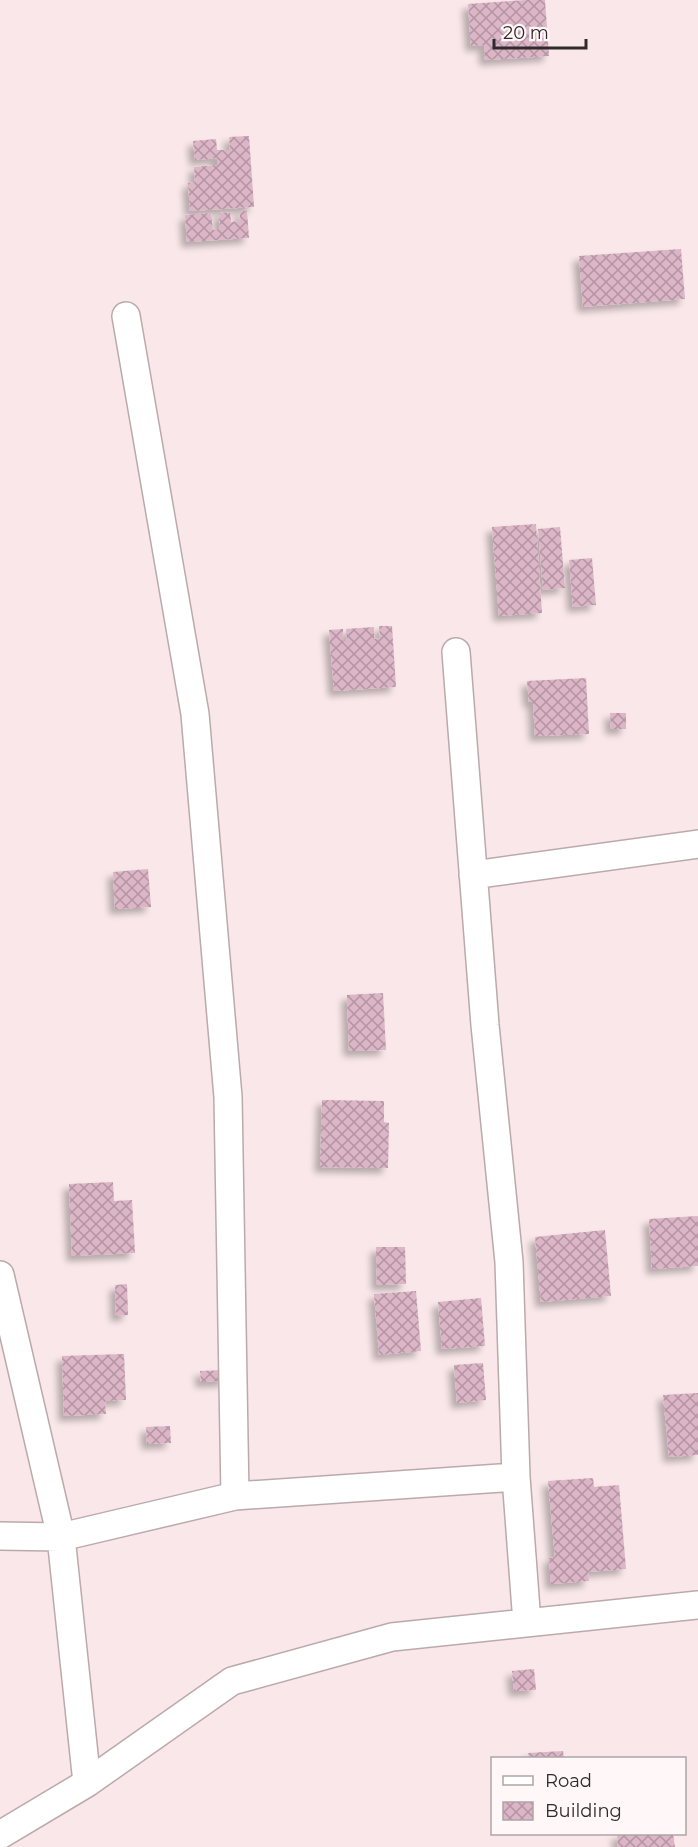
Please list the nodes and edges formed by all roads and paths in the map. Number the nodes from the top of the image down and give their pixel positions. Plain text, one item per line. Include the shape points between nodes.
1 (126, 316) dead end
2 (456, 652) dead end
3 (698, 844) edge
4 (473, 875) junction
5 (0, 1275) edge
6 (516, 1477) junction
7 (235, 1496) junction
8 (0, 1536) edge
9 (61, 1537) junction
10 (698, 1605) edge
11 (527, 1623) junction
12 (87, 1783) junction
13 (0, 1835) edge

1 - 7 street via 195,714 228,1097
2 - 4 street
3 - 4 street
4 - 6 street via 509,1262
5 - 9 street
6 - 7 street
6 - 11 street
7 - 9 street
8 - 9 street
9 - 12 street
10 - 11 street
11 - 12 street via 392,1637 231,1681
12 - 13 street

